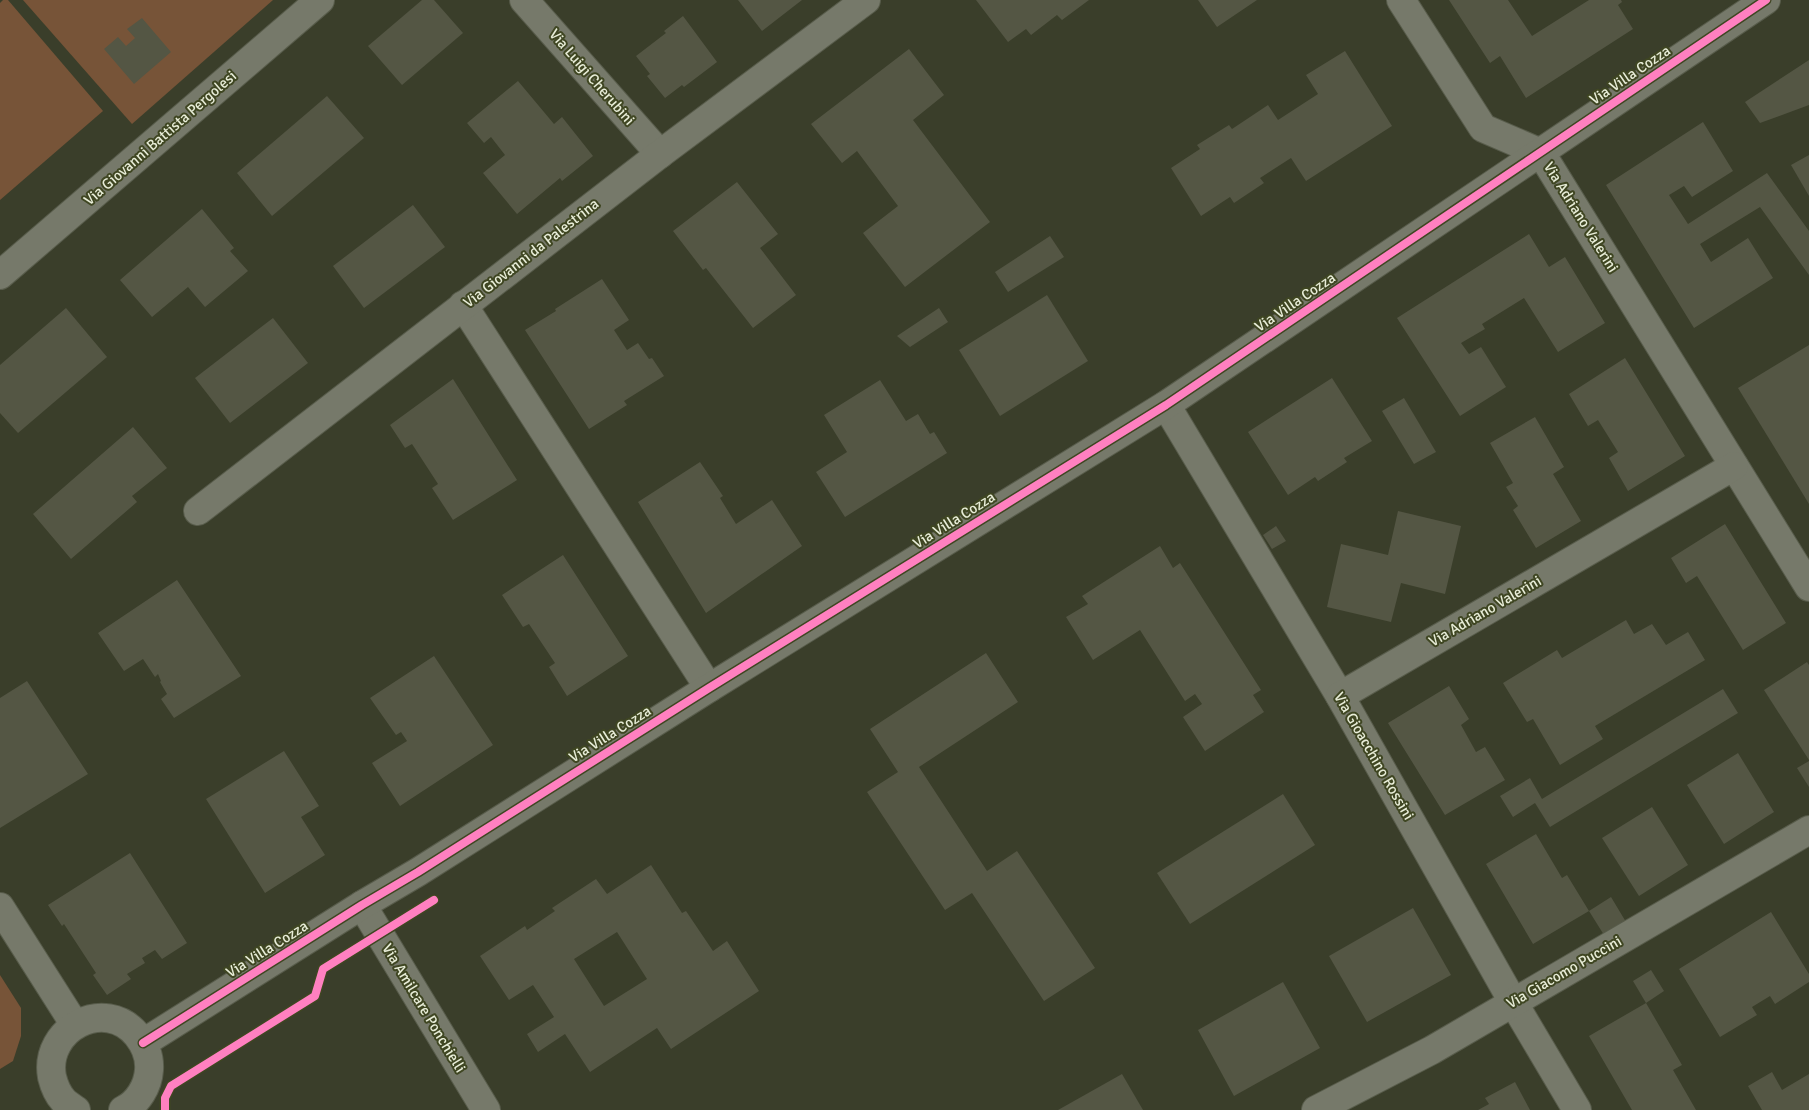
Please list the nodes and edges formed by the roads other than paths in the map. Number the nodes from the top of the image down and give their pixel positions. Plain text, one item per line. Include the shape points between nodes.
1 (320, 0) edge
2 (524, 0) edge
3 (866, 0) edge
4 (1402, 0) edge
5 (1766, 0) edge
6 (1541, 152) junction
7 (660, 154) junction
8 (0, 276) edge
9 (463, 305) junction
10 (1166, 405) junction
11 (1734, 466) junction
12 (198, 511) dead end
13 (1809, 587) edge
14 (709, 688) junction
15 (1340, 696) junction
16 (1809, 830) edge
17 (362, 905) junction
18 (0, 907) edge
19 (1512, 1002) junction
20 (75, 1024) junction
21 (143, 1043) junction
22 (62, 1107) edge
23 (126, 1109) edge
24 (486, 1110) edge
25 (1316, 1110) edge
26 (1577, 1110) edge

1 - 8 street, Via Giovanni Battista Pergolesi
2 - 7 street, Via Luigi Cherubini
3 - 7 street, Via Giovanni da Palestrina
4 - 6 street, Via Adriano Valerini via 1483,128
5 - 6 street, Via Villa Cozza
6 - 10 street, Via Villa Cozza
6 - 11 street, Via Adriano Valerini
7 - 9 street, Via Giovanni da Palestrina
9 - 12 street, Via Giovanni da Palestrina
9 - 14 street
10 - 14 street, Via Villa Cozza
10 - 15 street, Via Gioacchino Rossini
11 - 13 street, Via Adriano Valerini
11 - 15 street, Via Adriano Valerini
14 - 17 street, Via Villa Cozza
15 - 19 street, Via Gioacchino Rossini
16 - 19 street, Via Giacomo Puccini
17 - 21 street, Via Villa Cozza
17 - 24 street, Via Amilcare Ponchielli
18 - 20 street
19 - 25 street, Via Giacomo Puccini via 1432,1050
19 - 26 street, Via Gioacchino Rossini
20 - 21 street via 87,1019 113,1019 135,1032
20 - 22 street via 62,1036 50,1068
21 - 23 street via 149,1071 146,1086

